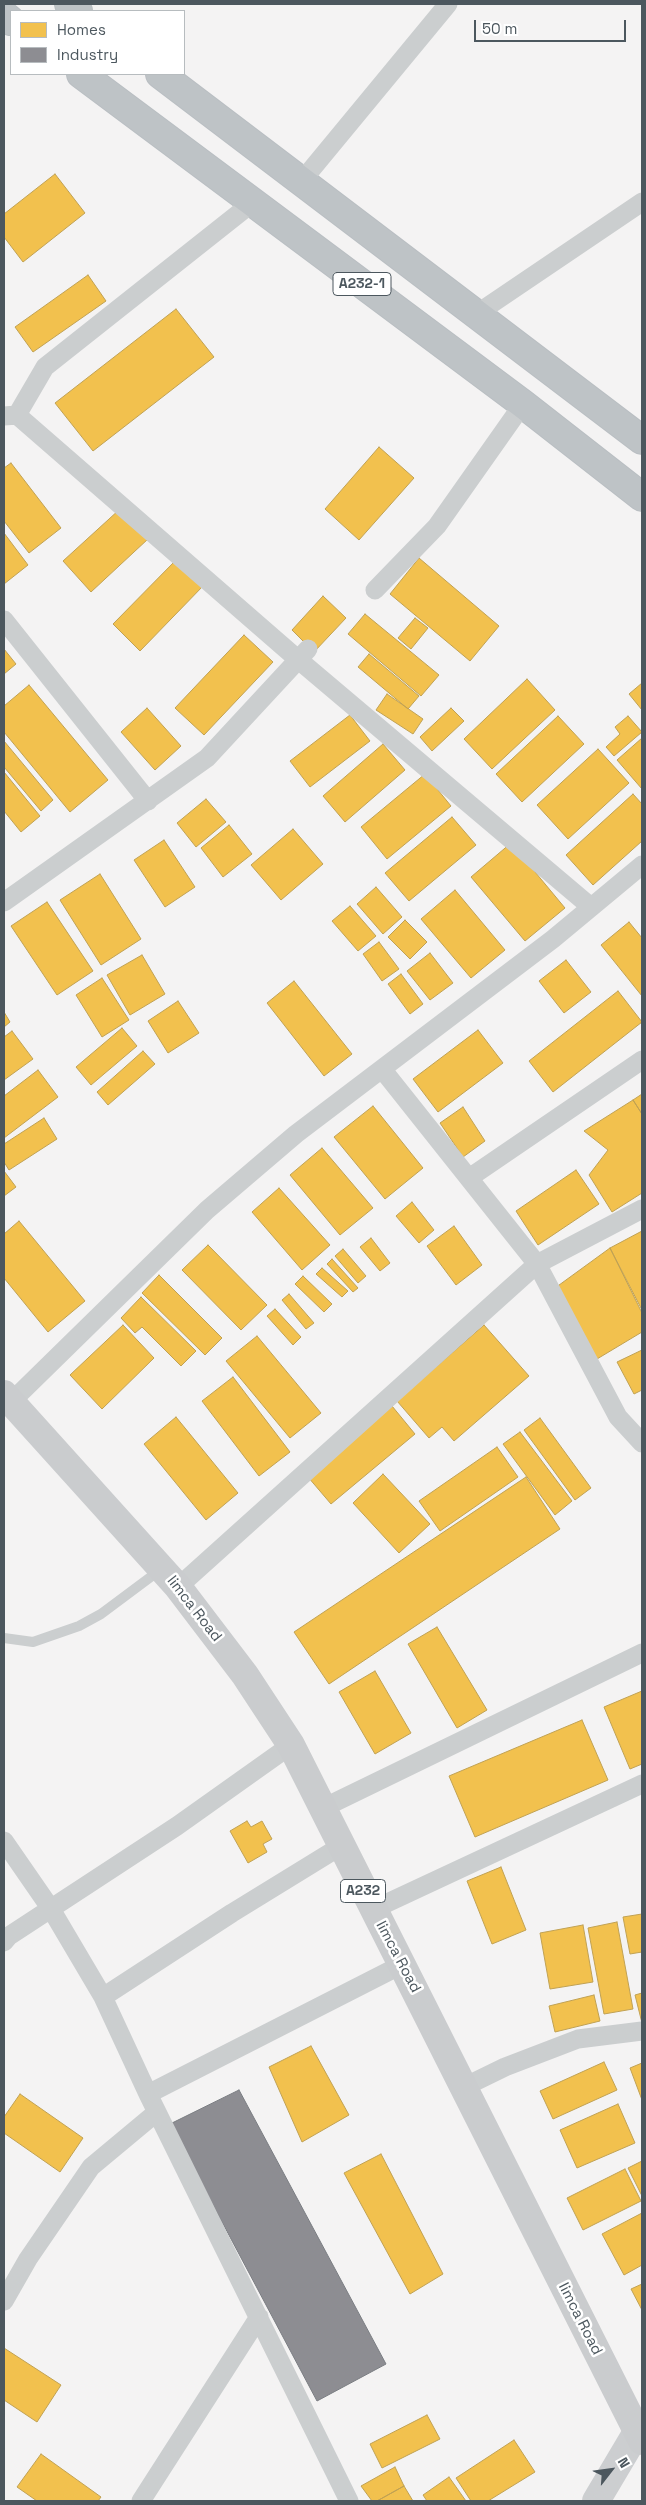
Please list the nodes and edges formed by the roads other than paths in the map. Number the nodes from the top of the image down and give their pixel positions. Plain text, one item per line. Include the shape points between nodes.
1 (448, 4) edge
2 (83, 75) edge
3 (161, 75) edge
4 (301, 182) junction
5 (252, 202) junction
6 (642, 202) edge
7 (475, 315) junction
8 (523, 404) junction
9 (11, 416) edge
10 (642, 440) edge
11 (642, 496) edge
12 (375, 590) dead end
13 (4, 620) edge
14 (303, 654) junction
15 (148, 801) junction
16 (642, 865) edge
17 (4, 902) edge
18 (591, 907) junction
19 (642, 1060) edge
20 (382, 1069) junction
21 (469, 1178) junction
22 (642, 1209) edge
23 (537, 1264) junction
24 (7, 1398) edge
25 (642, 1443) edge
26 (170, 1578) junction
27 (4, 1638) edge
28 (642, 1653) edge
29 (291, 1745) junction
30 (642, 1784) edge
31 (323, 1808) junction
32 (4, 1841) edge
33 (342, 1846) junction
34 (51, 1909) junction
35 (372, 1910) junction
36 (4, 1942) edge
37 (403, 1964) junction
38 (103, 1997) junction
39 (642, 2031) edge
40 (464, 2087) junction
41 (148, 2094) junction
42 (157, 2112) junction
43 (4, 2301) edge
44 (258, 2317) junction
45 (640, 2437) edge
46 (141, 2501) edge
47 (349, 2501) edge
48 (596, 2501) edge

1 - 4 street
2 - 5 highway, A232-1
3 - 4 highway, A232-1
4 - 7 highway, A232-1
5 - 8 highway, A232-1
5 - 9 street via 45,367
6 - 7 street
7 - 10 highway, A232-1
8 - 11 highway, A232-1
8 - 12 street via 437,526
9 - 14 street
13 - 15 street
14 - 15 street via 206,758
14 - 18 street
15 - 17 street
16 - 18 street
18 - 20 street
19 - 21 street
20 - 21 street
20 - 24 street via 296,1134 207,1210
21 - 23 street
22 - 23 street
23 - 25 street via 618,1417
23 - 26 street
24 - 26 main road, limca Road / A232
26 - 27 lane via 79,1626 33,1642
26 - 29 main road, limca Road / A232 via 245,1675
28 - 31 street
29 - 31 main road, limca Road / A232
29 - 34 street via 177,1826
30 - 35 street
31 - 33 main road, limca Road / A232
32 - 34 street
33 - 35 main road, limca Road / A232
33 - 38 street
34 - 36 street
34 - 38 street
35 - 37 main road, limca Road / A232
37 - 40 main road, limca Road / A232
37 - 41 street
38 - 41 street
39 - 40 street via 578,2039 505,2067
40 - 45 main road, limca Road / A232
41 - 42 street
42 - 43 street via 91,2167 28,2259
42 - 44 street
44 - 46 street
44 - 47 street
45 - 48 street

